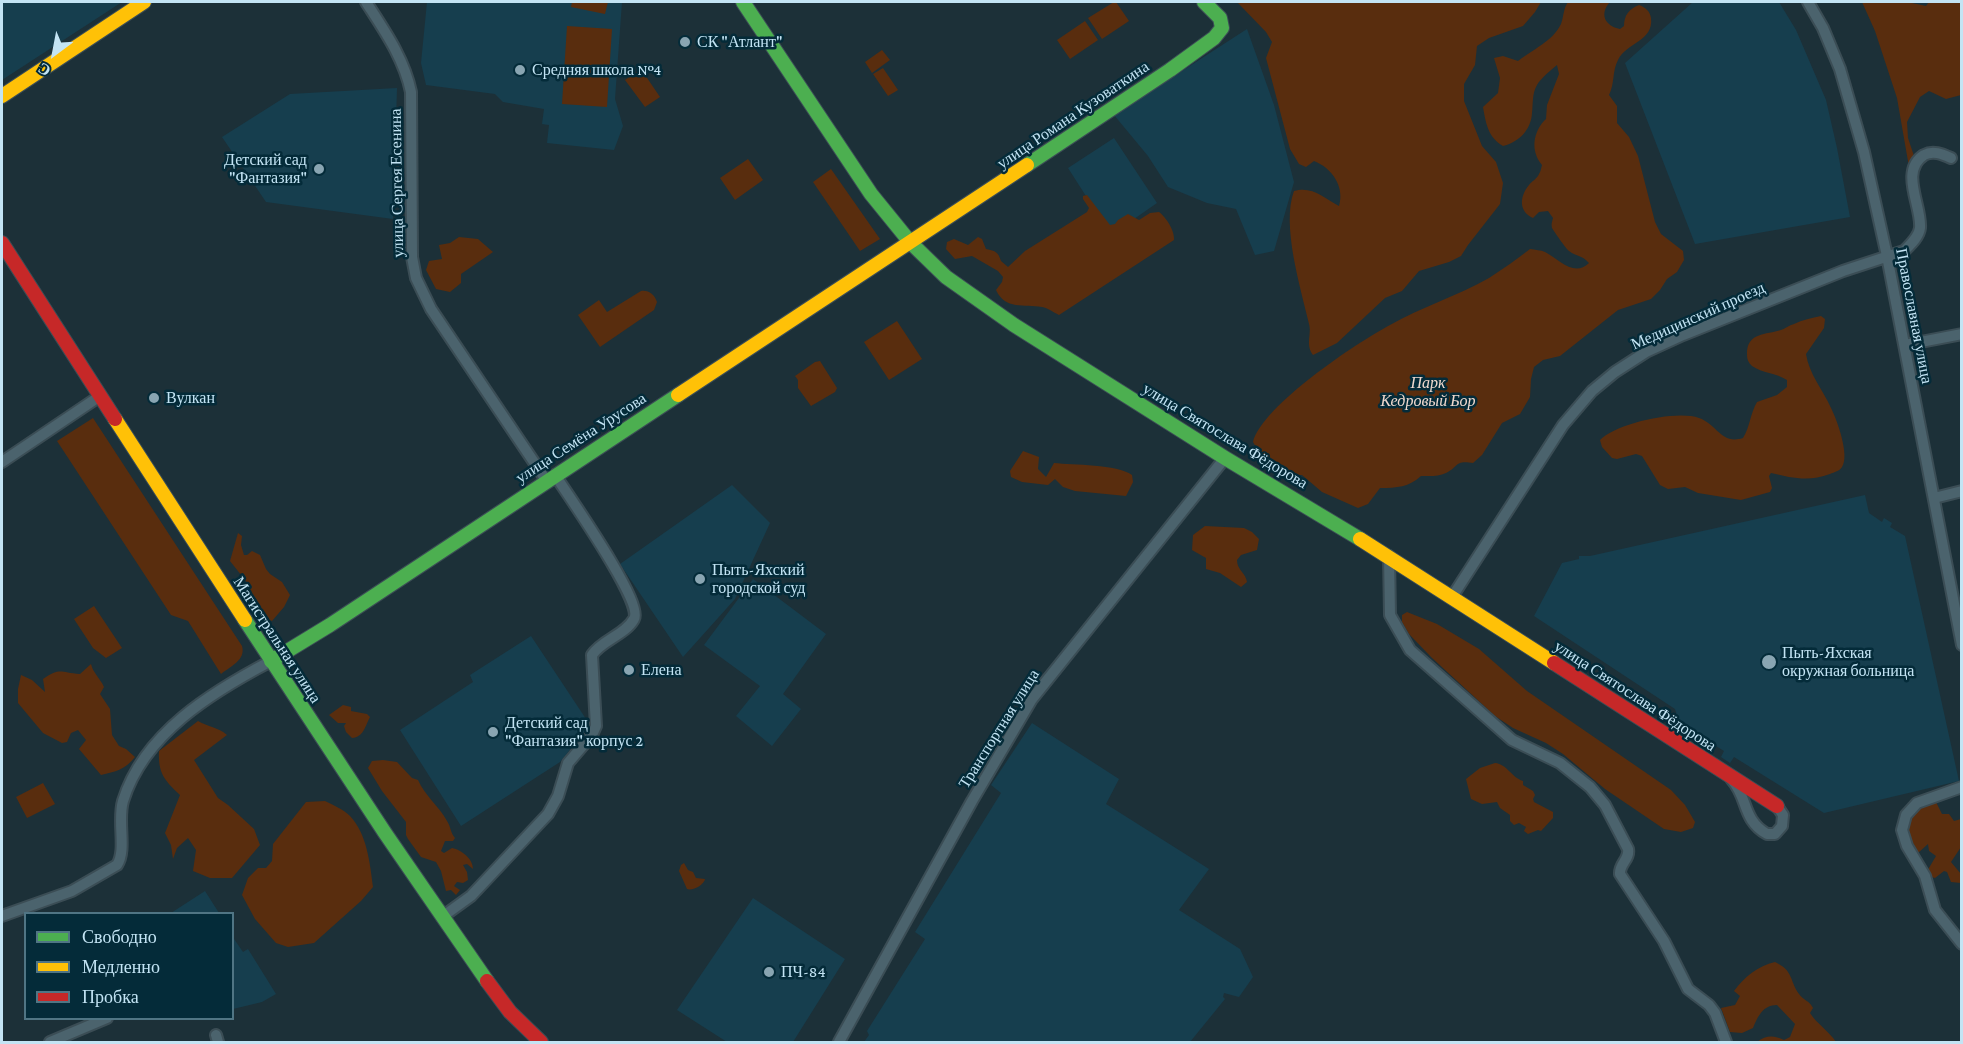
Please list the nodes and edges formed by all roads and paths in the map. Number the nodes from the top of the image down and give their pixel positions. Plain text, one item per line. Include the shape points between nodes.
1 (144, 2) edge
2 (366, 2) edge
3 (742, 2) edge
4 (1204, 2) edge
5 (1808, 2) edge
6 (2, 96) edge
7 (1951, 158) dead end
8 (909, 242) junction
9 (2, 243) edge
10 (1887, 256) junction
11 (1962, 334) edge
12 (1905, 345) junction
13 (100, 396) junction
14 (1225, 458) junction
15 (2, 462) edge
16 (551, 478) junction
17 (1962, 491) edge
18 (1934, 498) junction
19 (1389, 556) junction
20 (1452, 597) junction
21 (1958, 606) edge
22 (1962, 645) edge
23 (271, 661) junction
24 (1730, 777) junction
25 (1962, 786) edge
26 (1777, 806) joint
27 (2, 916) edge
28 (442, 917) junction
29 (1962, 944) edge
30 (102, 1020) edge
31 (50, 1042) edge
32 (541, 1042) edge
33 (839, 1042) edge
34 (1726, 1042) edge

1 - 6 street
2 - 16 street, улица Сергея Есенина via 398,53 411,92 411,244 416,279 431,309
3 - 8 street, улица Святослава Фёдорова via 865,186
4 - 8 street, улица Романа Кузоваткина via 1222,23 1214,38
5 - 10 street, Православная улица via 1823,28 1849,96
7 - 10 street, Медицинский проезд via 1935,153 1918,159 1912,180 1920,228 1904,251
8 - 14 street, улица Святослава Фёдорова via 971,295
8 - 16 street, улица Семёна Урусова
9 - 13 street, Магистральная улица
10 - 12 street, Православная улица
10 - 20 street, Медицинский проезд via 1662,344 1603,381 1550,442
11 - 12 street
12 - 18 street, Православная улица
13 - 15 street
13 - 23 street, Магистральная улица
14 - 19 street, улица Святослава Фёдорова
14 - 33 street, Транспортная улица via 1032,699
16 - 23 street, улица Семёна Урусова
16 - 28 street, улица Сергея Есенина via 614,566 636,616 592,655 596,726 568,763 551,809 471,896
17 - 18 street
18 - 21 street, Православная улица
19 - 20 street, улица Святослава Фёдорова
19 - 34 street via 1390,615 1410,650 1512,740 1567,768 1605,805 1629,852 1620,874 1664,940 1688,989 1715,1013
20 - 24 street, улица Святослава Фёдорова
21 - 22 street, Православная улица
23 - 27 street via 221,689 175,724 152,748 123,799 119,821 122,852 117,865 72,891
23 - 28 street, Магистральная улица
24 - 26 street, улица Святослава Фёдорова
24 - 26 street via 1750,818 1767,834 1775,834 1782,826 1783,815
25 - 29 street via 1917,803 1906,815 1902,830 1925,876 1935,910
28 - 32 street, Магистральная улица via 510,1012
30 - 31 street

